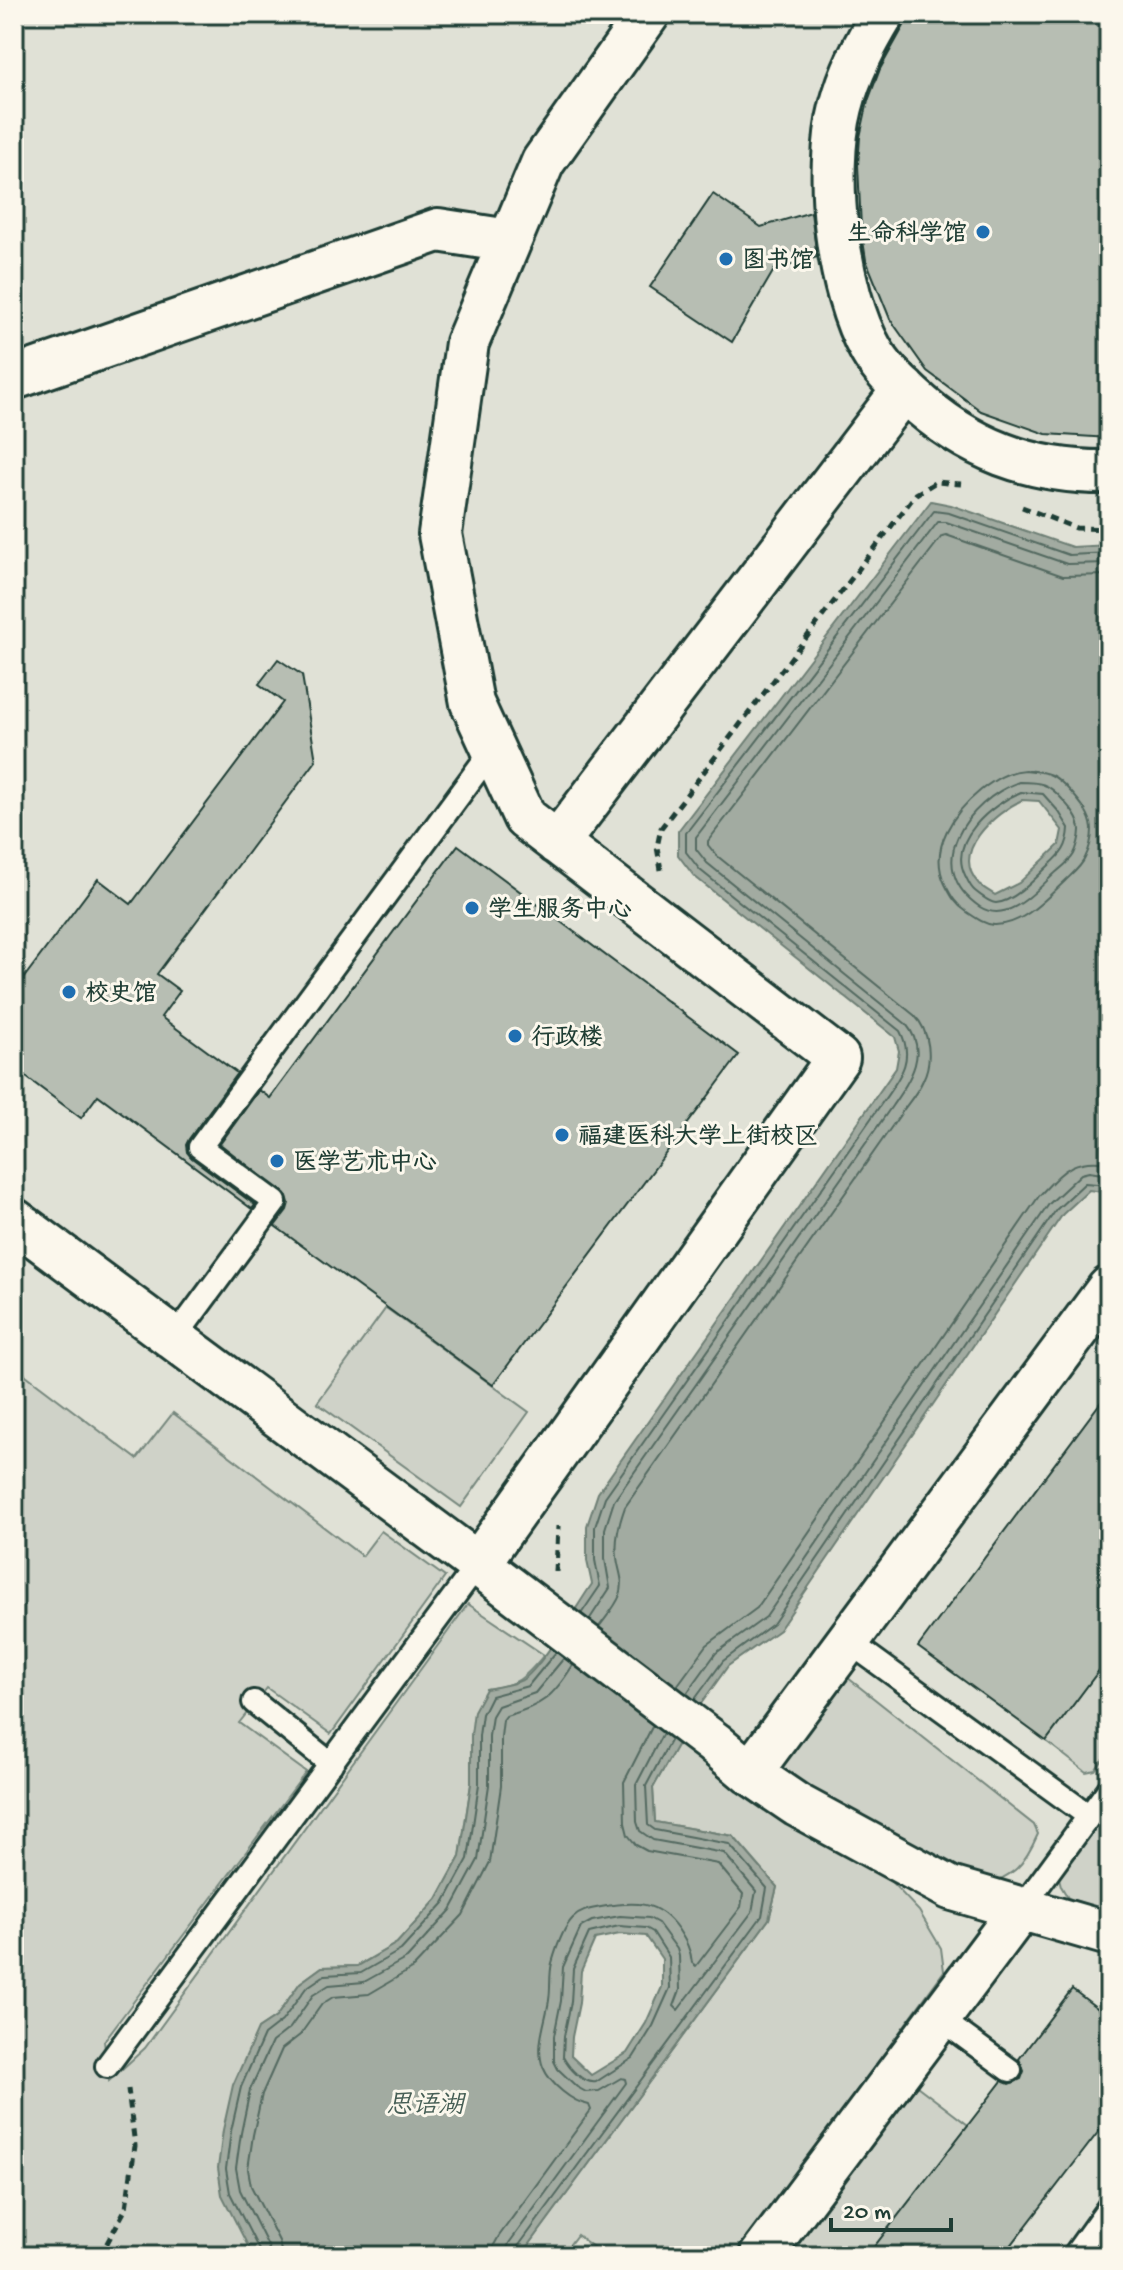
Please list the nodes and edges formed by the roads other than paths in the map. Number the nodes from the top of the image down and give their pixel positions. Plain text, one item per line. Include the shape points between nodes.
1 (648, 14) edge
2 (883, 14) edge
3 (509, 241) junction
4 (14, 378) edge
5 (904, 389) junction
6 (1109, 472) edge
7 (493, 749) junction
8 (557, 843) junction
9 (14, 1220) edge
10 (1109, 1288) edge
11 (174, 1339) junction
12 (478, 1564) junction
13 (848, 1641) junction
14 (254, 1702) dead end
15 (331, 1764) junction
16 (750, 1773) junction
17 (1109, 1789) edge
18 (1089, 1816) junction
19 (1021, 1909) junction
20 (1109, 1934) edge
21 (939, 2018) junction
22 (107, 2066) dead end
23 (1010, 2070) dead end
24 (1106, 2218) edge
25 (761, 2256) edge
26 (1074, 2256) edge

1 - 3 street via 543,162
2 - 5 street via 861,49 841,109 834,195 855,313 871,350
3 - 4 street via 438,230
3 - 7 street via 467,343 440,534 472,703
5 - 6 street via 986,449 1061,468
5 - 8 street
7 - 8 street via 525,818
7 - 11 lane via 200,1147 275,1202
8 - 12 street via 838,1058
9 - 11 street
10 - 13 street
11 - 12 street
12 - 15 lane
12 - 16 street
13 - 16 street
13 - 18 lane
14 - 15 lane
15 - 22 lane
16 - 19 street via 797,1805 950,1888
17 - 18 lane
18 - 19 lane
19 - 20 street
19 - 21 street
21 - 23 lane
21 - 25 street
24 - 26 lane

